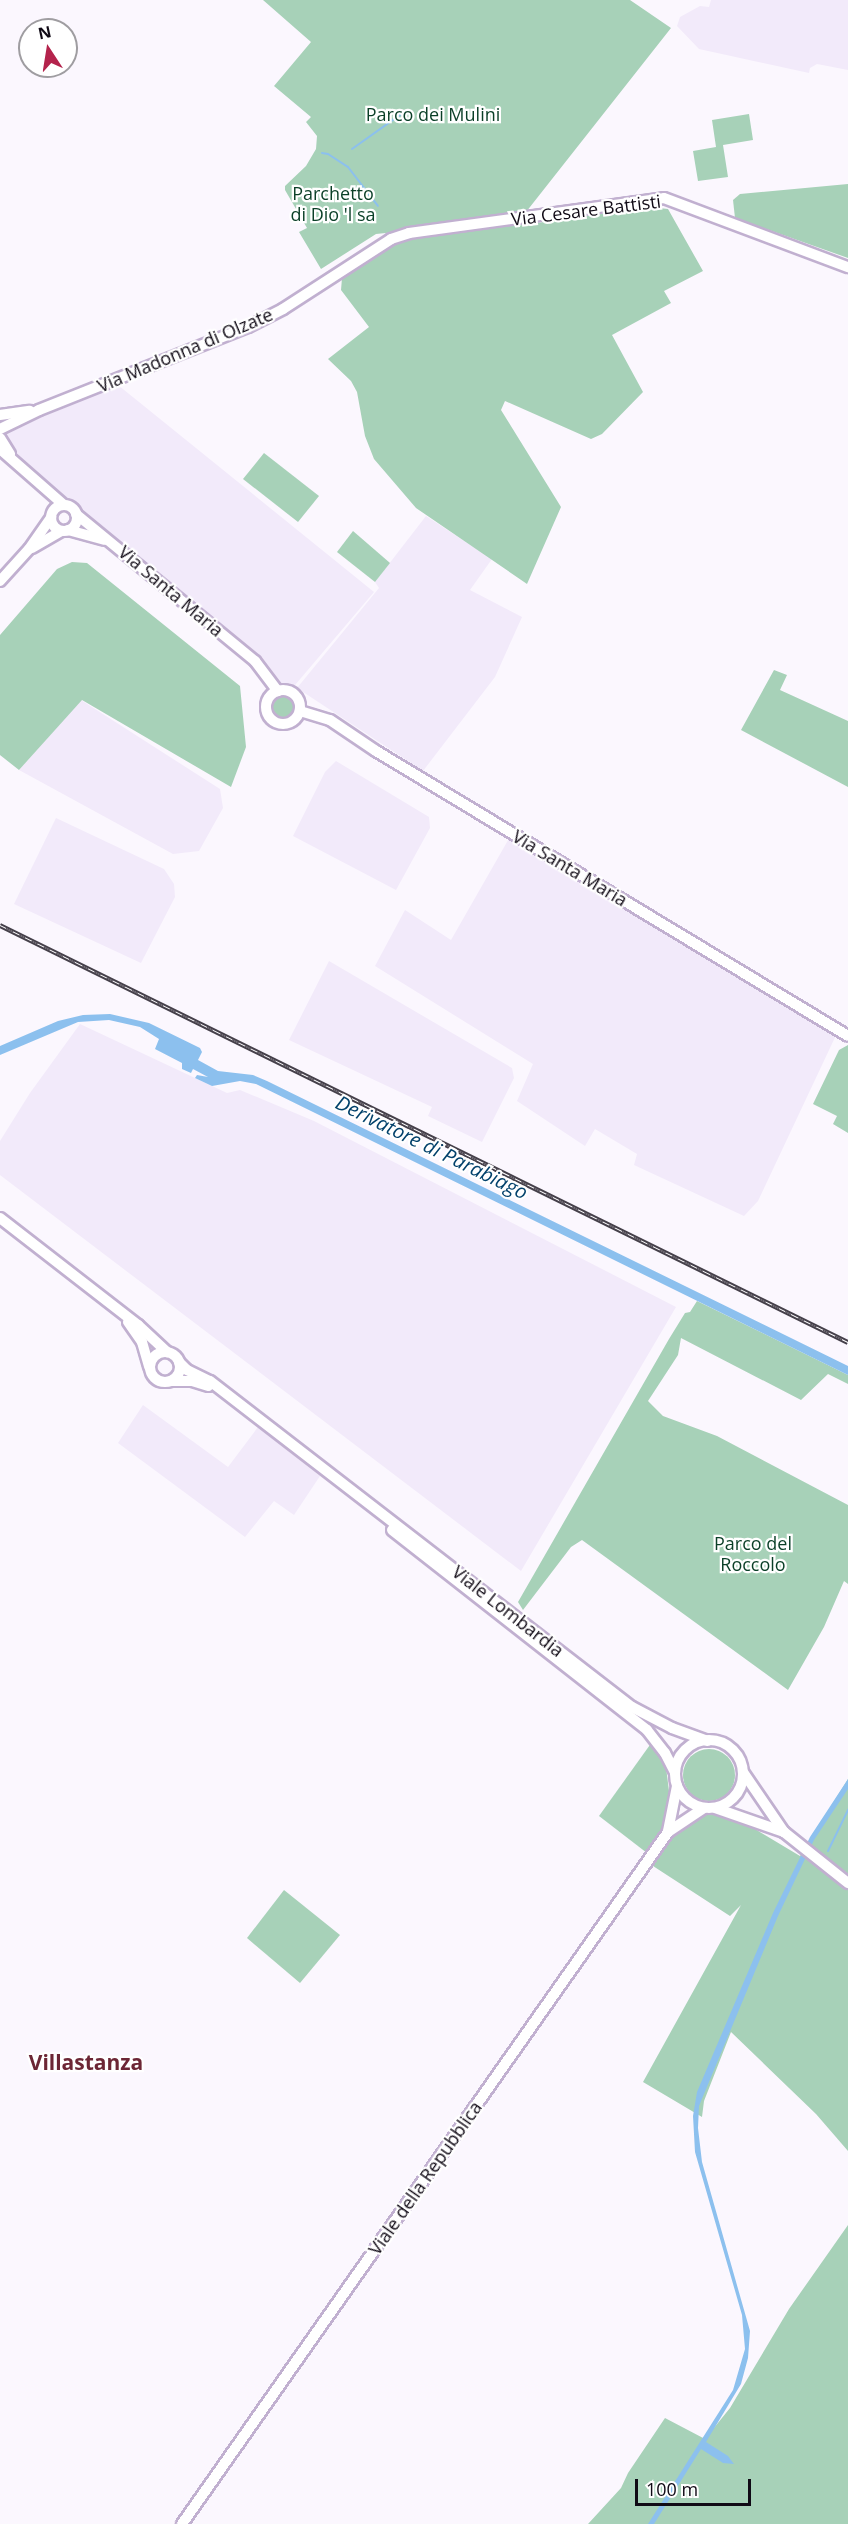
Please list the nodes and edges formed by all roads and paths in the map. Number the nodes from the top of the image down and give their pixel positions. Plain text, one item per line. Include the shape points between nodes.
1 (848, 267) edge
2 (327, 281) joint
3 (39, 410) junction
4 (0, 415) edge
5 (0, 429) edge
6 (0, 438) edge
7 (0, 449) edge
8 (13, 459) junction
9 (43, 485) junction
10 (64, 505) junction
11 (52, 514) junction
12 (76, 514) junction
13 (65, 530) junction
14 (114, 543) junction
15 (29, 549) junction
16 (0, 581) edge
17 (278, 691) junction
18 (300, 711) junction
19 (844, 1033) edge
20 (0, 1218) edge
21 (118, 1310) junction
22 (167, 1352) junction
23 (179, 1362) junction
24 (149, 1368) junction
25 (170, 1381) junction
26 (225, 1394) junction
27 (316, 1466) junction
28 (708, 1741) junction
29 (743, 1772) junction
30 (675, 1773) junction
31 (677, 1786) junction
32 (709, 1808) junction
33 (668, 1832) junction
34 (784, 1832) junction
35 (848, 1883) edge
36 (182, 2524) edge

1 - 2 street, Via Cesare Battisti via 664,198 404,234
2 - 3 street, Via Madonna di Olzate via 248,327
3 - 4 street, Via Madonna di Olzate
3 - 5 street, Via Madonna di Olzate
6 - 8 street, Via Santa Maria
7 - 8 street, Via Santa Maria
8 - 9 street, Via Santa Maria
9 - 10 street, Via Santa Maria
9 - 11 street, Via Santa Maria
10 - 11 street
10 - 12 street, Via Santa Maria
11 - 13 street, Via Santa Maria via 54,526
11 - 15 street
12 - 13 street via 75,524
12 - 14 street, Via Santa Maria
13 - 14 street, Via Santa Maria
13 - 15 street
14 - 17 street, Via Santa Maria via 255,661
15 - 16 street
17 - 18 street, Via Santa Maria via 294,694
17 - 18 street via 266,703 271,720 288,723
18 - 19 street, Via Santa Maria via 330,720
20 - 21 street, Viale Lombardia
21 - 22 street, Viale Lombardia
21 - 24 street, Viale Lombardia via 142,1342
22 - 23 street, Viale Lombardia
22 - 24 street via 154,1355
23 - 25 street via 177,1376
23 - 26 street, Viale Lombardia
24 - 25 street, Viale Lombardia via 156,1380
25 - 26 street, Viale Lombardia via 200,1383
26 - 27 street, Viale Lombardia
27 - 28 street, Viale Lombardia via 632,1707
27 - 30 street, Viale Lombardia via 637,1721 656,1740
28 - 29 street via 731,1749
28 - 30 street via 686,1750
29 - 32 street via 736,1795 727,1803
29 - 34 street
30 - 31 street
31 - 32 street via 687,1800
31 - 33 street
32 - 33 street
32 - 34 street
33 - 36 street, Viale della Repubblica
34 - 35 street

